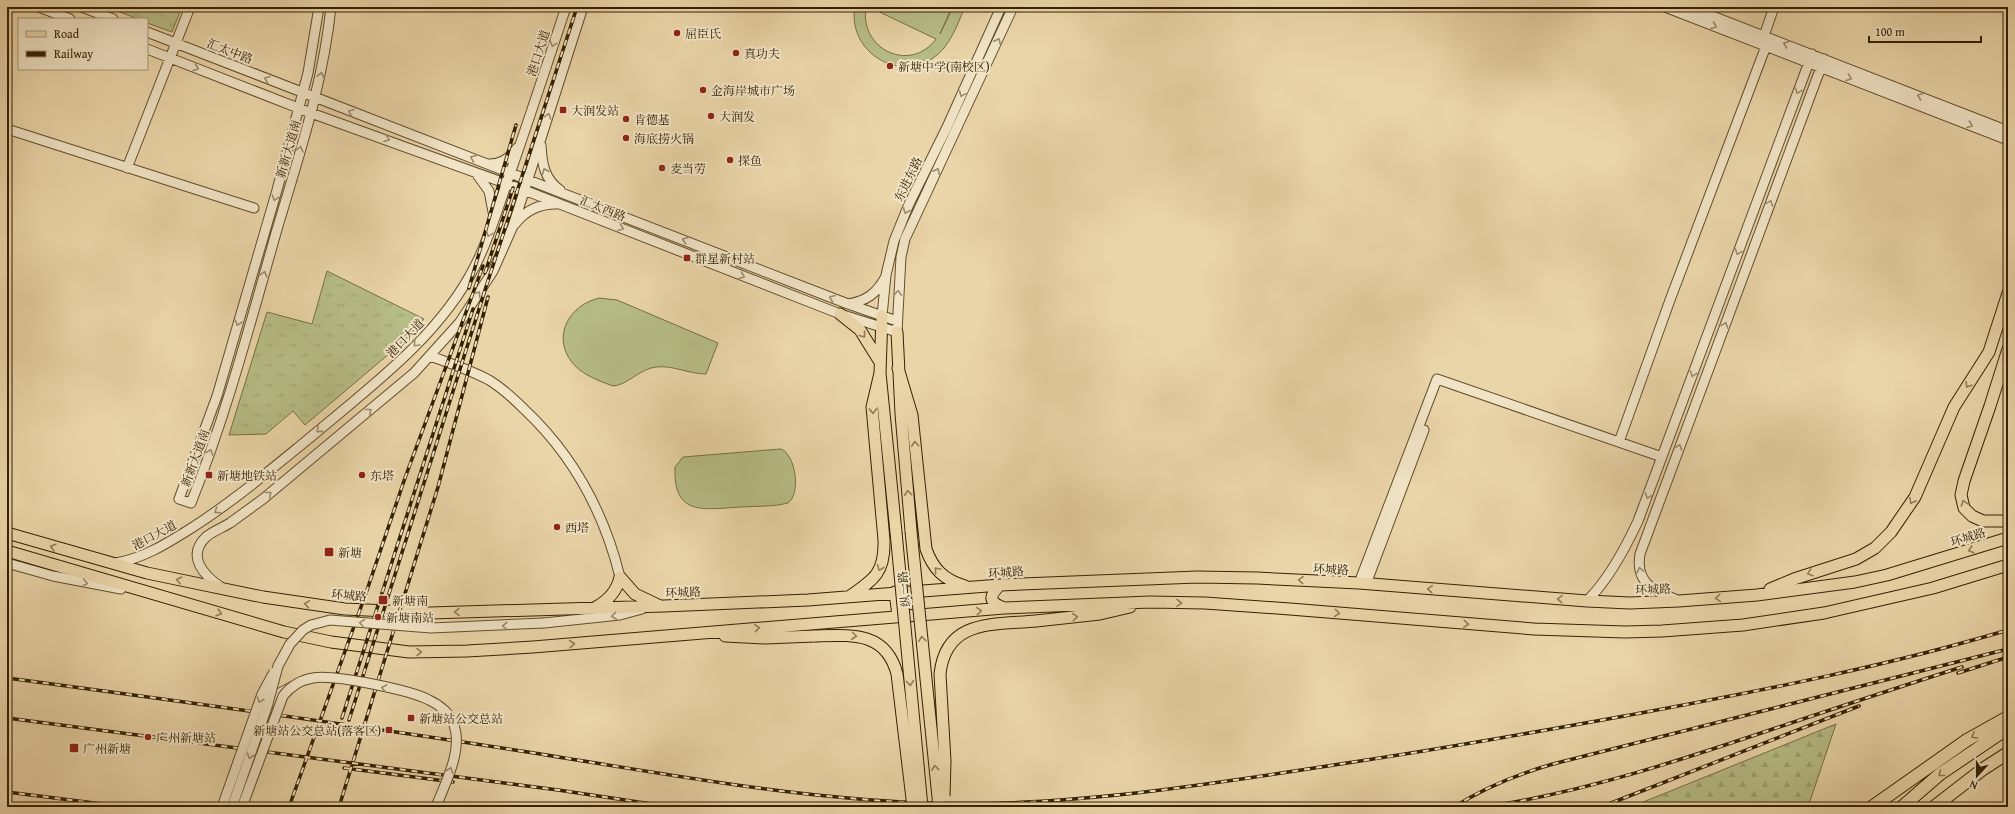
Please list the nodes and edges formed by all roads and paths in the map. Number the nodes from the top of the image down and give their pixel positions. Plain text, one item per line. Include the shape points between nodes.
1 (39, 7) edge
2 (82, 7) edge
3 (190, 7) edge
4 (319, 7) edge
5 (331, 7) edge
6 (566, 7) edge
7 (583, 7) edge
8 (1001, 7) edge
9 (1013, 7) edge
10 (1665, 7) edge
11 (1689, 7) edge
12 (1774, 7) edge
13 (67, 18) edge
14 (110, 18) edge
15 (148, 32) edge
16 (1764, 36) junction
17 (176, 43) junction
18 (1766, 46) junction
19 (148, 49) edge
20 (170, 58) junction
21 (1811, 58) junction
22 (1822, 63) junction
23 (303, 93) junction
24 (315, 98) junction
25 (300, 108) junction
26 (311, 113) junction
27 (7, 129) edge
28 (2008, 131) edge
29 (522, 140) junction
30 (540, 140) junction
31 (2008, 140) edge
32 (487, 164) junction
33 (127, 168) junction
34 (475, 172) junction
35 (511, 173) junction
36 (528, 179) junction
37 (507, 184) junction
38 (524, 190) junction
39 (566, 194) junction
40 (560, 204) junction
41 (600, 207) junction
42 (254, 208) dead end
43 (596, 218) junction
44 (494, 219) junction
45 (512, 226) junction
46 (886, 275) junction
47 (2008, 294) edge
48 (848, 304) junction
49 (840, 314) junction
50 (897, 321) junction
51 (882, 322) junction
52 (897, 332) junction
53 (2006, 353) edge
54 (430, 356) junction
55 (880, 367) junction
56 (898, 368) junction
57 (1619, 442) junction
58 (1662, 457) junction
59 (232, 501) junction
60 (243, 514) junction
61 (2008, 521) edge
62 (7, 533) edge
63 (924, 537) junction
64 (2008, 538) edge
65 (884, 540) junction
66 (7, 551) edge
67 (7, 563) edge
68 (111, 564) junction
69 (2008, 565) edge
70 (620, 576) junction
71 (1362, 584) junction
72 (1000, 585) junction
73 (971, 588) junction
74 (224, 590) junction
75 (895, 592) junction
76 (154, 594) junction
77 (1757, 595) junction
78 (850, 596) junction
79 (1587, 601) junction
80 (1679, 601) junction
81 (1150, 602) junction
82 (651, 606) junction
83 (664, 606) junction
84 (596, 607) junction
85 (1004, 608) junction
86 (898, 616) junction
87 (696, 633) junction
88 (278, 666) junction
89 (294, 685) junction
90 (267, 707) junction
91 (2008, 717) edge
92 (2008, 728) edge
93 (2008, 753) edge
94 (222, 807) edge
95 (232, 807) edge
96 (242, 807) edge
97 (436, 807) edge
98 (913, 807) edge
99 (922, 807) edge
100 (939, 807) edge
101 (944, 807) edge
102 (1872, 807) edge
103 (1902, 807) edge
104 (1934, 807) edge

1 - 13 street
2 - 14 street
3 - 17 street
4 - 23 street, 新新大道南 via 312,56
24 -> 5 street, 新新大道南
6 -> 29 street, 港口大道
30 -> 7 street
8 -> 46 street, 东进东路 via 909,204 894,241
50 -> 9 street, 东进东路 via 901,258 905,239
10 -> 18 street
11 - 16 street
12 - 16 street
15 - 17 street, 汇太中路
21 -> 16 street
17 - 20 street
23 -> 17 street, 汇太中路
18 - 21 street
18 - 57 street
19 - 20 street
20 -> 25 street
20 - 33 street
21 - 22 street
21 -> 58 street
28 -> 22 street
22 -> 31 street
80 -> 22 street via 1656,591 1644,582 1639,572 1640,554
23 - 24 street, 汇太西路
23 - 25 street, 新新大道南
24 - 26 street, 新新大道南
32 -> 24 street, 汇太西路
25 - 26 street, 汇太西路
25 -> 26 street, 新新大道南 via 216,396 179,499 191,503 221,419
26 -> 34 street, 汇太西路
27 - 33 street
29 - 32 street via 507,159 501,163
29 - 35 street, 港口大道
30 - 36 street
39 -> 30 street via 556,187 544,171
32 - 35 street, 汇太西路
33 - 42 street
34 - 37 street, 汇太西路
34 - 44 street via 489,191
35 - 36 street, 汇太西路
35 - 37 street, 港口大道
36 - 38 street
36 - 39 street, 汇太西路
37 - 38 street, 汇太西路
37 - 44 street, 港口大道
38 - 40 street, 汇太西路
38 - 45 street
39 - 41 street, 汇太西路
40 - 43 street, 汇太西路
40 - 45 street via 544,205 527,212
41 - 43 street
48 -> 41 street, 汇太西路
43 -> 49 street, 汇太西路
44 -> 59 street, 港口大道 via 475,266 464,285 418,343 382,377
54 -> 45 street via 460,322 493,271
46 - 48 street via 875,293 863,301
46 - 51 street, 东进东路
47 -> 77 main road via 1989,352 1954,407 1915,497 1891,532 1875,548 1856,559 1794,579
48 - 51 street, 汇太西路
49 - 51 street, 汇太西路
49 -> 55 main road via 860,330
50 - 51 street, 汇太西路
50 - 52 street, 东进东路
51 - 52 street, 汇太西路
51 - 55 main road, 东进东路
52 - 56 main road, 东进东路
61 -> 53 main road via 1983,521 1972,516 1964,508 1961,495
60 -> 54 street via 393,392
54 - 70 street via 490,381 519,404 545,430 568,459 588,491 604,524
55 -> 65 main road via 872,407
55 -> 99 main road, 纵一路, bridge
63 -> 56 main road via 912,416
100 -> 56 main road, 纵一路, bridge
57 - 58 street
57 - 71 street via 1440,380
58 -> 79 street via 1631,537 1600,587
59 - 60 street via 234,510
59 -> 68 street, 港口大道 via 150,552 135,559
60 - 74 street via 205,538 197,553 199,566 208,578
68 -> 62 main road, 环城路
63 - 65 main road via 915,546 901,550
73 -> 63 main road via 951,582 936,569 927,553
64 -> 77 main road, 环城路 via 1881,576
65 -> 78 main road via 884,558 879,572 868,584
66 - 76 main road
67 -> 76 street via 61,578
74 -> 68 main road, 环城路
81 -> 69 main road via 1282,608 1534,630 1662,631 1742,625 1824,613 1933,588
70 - 83 main road via 642,598
70 - 84 main road via 611,597
71 -> 72 main road, 环城路 via 1197,576
79 -> 71 main road, 环城路
72 - 73 main road, 环城路
72 - 85 main road via 994,591 992,601
73 - 75 main road, 环城路
84 -> 74 main road, 环城路 via 430,613 345,609
75 - 78 main road, 环城路
75 - 86 main road
76 -> 87 main road via 284,632 409,652 533,647
77 -> 80 main road, 环城路
78 - 83 main road, 环城路
79 - 80 main road, 环城路
81 - 85 main road
101 -> 81 main road, bridge via 945,761 940,674 947,647 952,640 969,628 1100,614
82 - 83 main road, 环城路
82 - 84 main road, 环城路
82 -> 88 street, bridge via 620,615 544,623 430,628 330,620 311,625 297,635
86 -> 85 main road
87 -> 86 main road
87 -> 98 main road, bridge via 746,638 854,635 880,645 891,658 897,674
88 - 90 street, bridge
88 -> 94 street, bridge via 262,694
89 - 90 street, bridge via 278,694
89 - 96 street, bridge via 279,704
97 -> 89 street, bridge via 452,765 457,739 454,723 444,710 431,700 416,694 340,679 313,678
90 -> 95 street, bridge
91 -> 102 highway via 1967,740
92 -> 103 highway via 1940,774
93 - 104 highway

